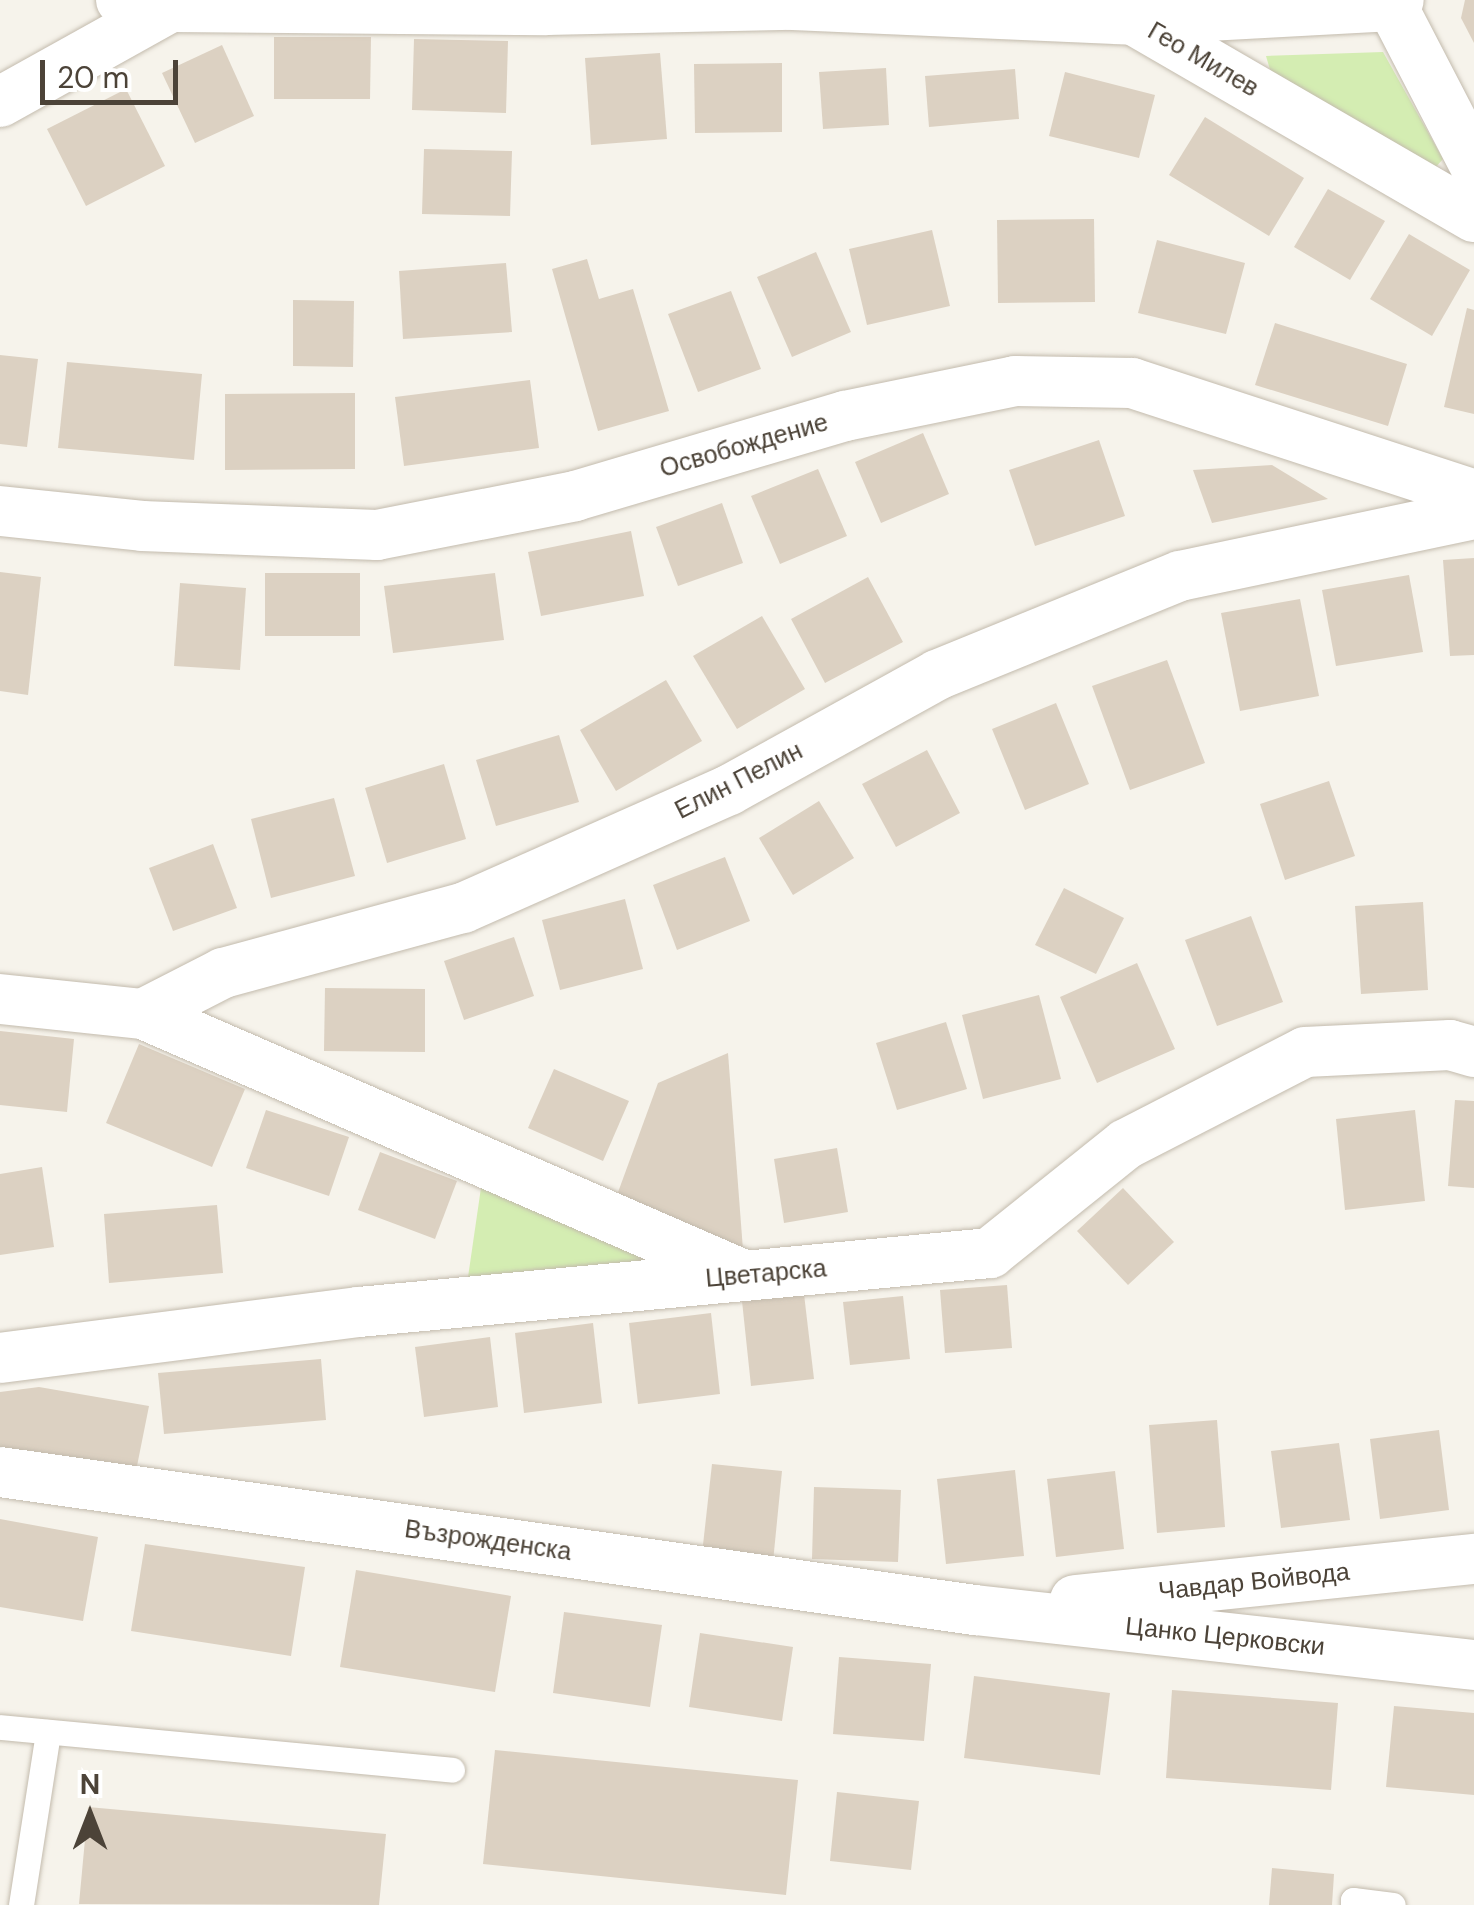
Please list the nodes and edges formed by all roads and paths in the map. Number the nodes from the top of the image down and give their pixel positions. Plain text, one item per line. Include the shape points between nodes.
1 (121, 0) edge
2 (1394, 2) edge
3 (172, 7) junction
4 (1134, 20) junction
5 (0, 102) edge
6 (1474, 164) edge
7 (1474, 217) edge
8 (1474, 495) edge
9 (0, 511) edge
10 (1474, 514) edge
11 (0, 999) edge
12 (143, 1014) junction
13 (1474, 1052) edge
14 (746, 1276) junction
15 (0, 1358) edge
16 (0, 1472) edge
17 (1474, 1559) edge
18 (975, 1610) junction
19 (1474, 1665) edge
20 (0, 1728) edge
21 (48, 1732) junction
22 (452, 1770) dead end
23 (1353, 1903) edge
24 (21, 1905) edge
25 (1393, 1905) edge

1 - 3 street, Гео Милев
2 - 4 street
2 - 6 street
3 - 4 street, Гео Милев via 793,5
3 - 5 street
4 - 7 street, Гео Милев
8 - 9 street, Освобождение via 1132,383 1014,381 845,416 575,496 377,535 142,526
10 - 12 street, Елин Пелин via 1180,576 937,675 729,790 463,908 223,974
11 - 12 street
12 - 14 street
13 - 14 street, Цветарска via 1450,1045 1305,1052 1126,1144 990,1253
14 - 15 street, Цветарска via 359,1312
16 - 18 street, Възрожденска
17 - 18 street, Чавдар Войвода
18 - 19 street, Цанко Церковски
20 - 21 lane
21 - 22 lane
21 - 24 lane
23 - 25 lane

